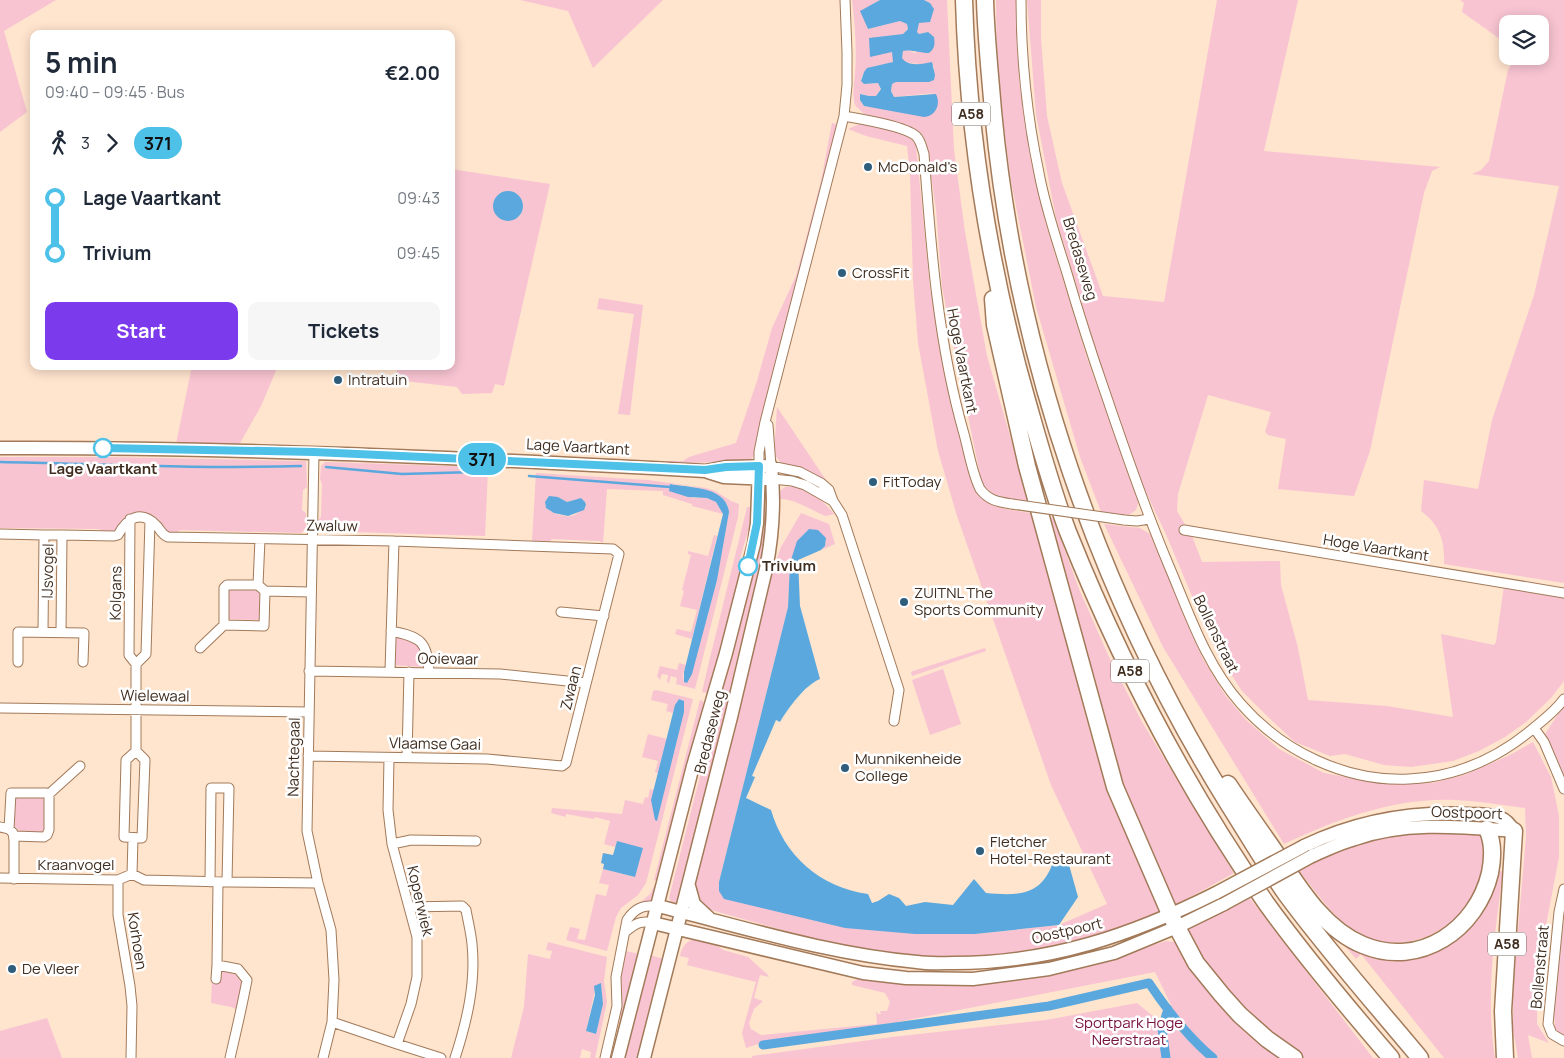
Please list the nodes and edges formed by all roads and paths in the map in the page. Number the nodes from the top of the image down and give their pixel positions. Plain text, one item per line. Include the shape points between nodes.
1 (845, 0) edge
2 (964, 0) edge
3 (985, 0) edge
4 (1021, 0) edge
5 (844, 116) junction
6 (986, 227) junction
7 (0, 448) edge
8 (314, 452) junction
9 (763, 470) junction
10 (772, 479) junction
11 (833, 501) junction
12 (130, 519) junction
13 (1149, 519) junction
14 (150, 521) junction
15 (1184, 530) dead end
16 (0, 534) edge
17 (44, 535) junction
18 (62, 535) junction
19 (260, 539) junction
20 (312, 539) junction
21 (394, 541) junction
22 (616, 551) joint
23 (262, 588) junction
24 (310, 592) junction
25 (1564, 593) edge
26 (561, 612) dead end
27 (604, 616) junction
28 (224, 625) junction
29 (391, 631) junction
30 (43, 632) junction
31 (61, 632) junction
32 (200, 648) dead end
33 (18, 662) dead end
34 (83, 662) dead end
35 (136, 664) junction
36 (309, 671) junction
37 (390, 671) junction
38 (408, 672) junction
39 (429, 672) junction
40 (586, 684) junction
41 (712, 696) junction
42 (1564, 699) edge
43 (0, 708) edge
44 (137, 710) junction
45 (309, 712) junction
46 (1176, 713) junction
47 (730, 717) junction
48 (894, 721) dead end
49 (1534, 728) junction
50 (136, 751) junction
51 (308, 756) junction
52 (407, 757) junction
53 (389, 758) junction
54 (80, 766) dead end
55 (562, 766) joint
56 (1564, 789) edge
57 (49, 794) junction
58 (1487, 829) junction
59 (8, 831) edge
60 (1514, 831) junction
61 (133, 838) junction
62 (476, 841) dead end
63 (392, 844) junction
64 (1308, 851) junction
65 (132, 874) junction
66 (0, 878) edge
67 (14, 878) junction
68 (118, 880) junction
69 (218, 882) junction
70 (688, 882) junction
71 (318, 883) junction
72 (1564, 889) edge
73 (658, 906) junction
74 (409, 907) junction
75 (681, 912) junction
76 (711, 920) junction
77 (1174, 922) junction
78 (653, 923) junction
79 (677, 929) junction
80 (625, 932) junction
81 (217, 965) junction
82 (216, 978) dead end
83 (332, 1022) junction
84 (1564, 1042) edge
85 (397, 1044) junction
86 (410, 1048) junction
87 (131, 1058) edge
88 (230, 1058) edge
89 (323, 1058) edge
90 (407, 1058) edge
91 (441, 1058) edge
92 (455, 1058) edge
93 (605, 1058) edge
94 (618, 1058) edge
95 (644, 1058) edge
96 (1294, 1058) edge
97 (1391, 1058) edge
98 (1420, 1058) edge
99 (1505, 1058) edge

1 - 5 street, Bredaseweg via 847,60
2 - 6 highway, A58 via 969,97
3 - 46 highway, A58 via 1000,174 1017,273 1041,371 1060,438 1094,535 1139,643
4 - 13 street, Bredaseweg via 1028,108 1038,172 1092,355
5 - 9 street, Bredaseweg via 762,437
5 - 13 street, Hoge Vaartkant, bridge via 904,130 916,136 922,147 935,284 951,389 980,489 992,500 1012,504 1124,520
6 - 77 highway, A58 via 995,326 1032,485 1115,787
6 - 97 highway, A58 via 1016,361 1039,444 1068,529 1107,624 1196,793 1266,903
7 - 8 main road, Lage Vaartkant
8 - 9 main road, Lage Vaartkant
8 - 20 street, Nachtegaal
9 - 10 main road, Bredaseweg
9 - 11 street via 789,469 811,477 829,490
9 - 41 main road, Bredaseweg via 754,544
10 - 11 street via 798,483
10 - 47 main road, Bredaseweg via 774,511 770,545
11 - 48 street via 842,515 899,690
12 - 14 street via 139,517
12 - 18 street via 114,536
12 - 35 street, Kolgans via 129,655
13 - 49 street, Bollenstraat via 1204,649 1220,676 1248,712 1304,755 1351,773 1386,779 1424,778 1464,769 1494,756
14 - 19 street, Zwaluw via 163,536 168,537
14 - 35 street, Kolgans via 146,654
15 - 25 street, Hoge Vaartkant
16 - 17 street
17 - 18 street, IJsvogel
17 - 30 street, IJsvogel
18 - 31 street, IJsvogel
19 - 20 street, Zwaluw
19 - 23 street
20 - 21 street, Zwaluw
20 - 24 street, Nachtegaal
21 - 22 street, Zwaluw
21 - 29 street
22 - 27 street, Zwaan via 619,558
23 - 24 street
23 - 28 street via 227,585 224,588
23 - 28 street via 264,626
24 - 36 street, Nachtegaal
26 - 27 street
27 - 40 street, Zwaan
28 - 32 street
29 - 37 street
29 - 39 street via 411,635 421,642 428,653
30 - 31 street
30 - 33 street via 18,632
31 - 34 street via 84,633
35 - 44 street, Kolgans
36 - 37 street, Ooievaar
36 - 45 street, Nachtegaal
37 - 38 street, Ooievaar
38 - 39 street, Ooievaar
38 - 52 street
39 - 40 street, Ooievaar via 500,674
40 - 55 street, Zwaan via 566,763
41 - 47 main road via 725,701
41 - 73 main road, Bredaseweg
42 - 49 street, Bollenstraat
43 - 44 street, Wielewaal
44 - 45 street, Wielewaal
44 - 50 street, Kolgans
45 - 51 street, Nachtegaal
46 - 58 highway, A58 via 1197,735 1300,888 1338,931 1363,945 1391,952 1423,948 1445,939 1464,923 1479,903 1488,881 1492,839
46 - 98 highway, A58 via 1216,784 1286,893
47 - 70 main road, Bredaseweg
49 - 56 street via 1544,742
50 - 61 street via 126,760 124,837
50 - 61 street via 145,760 142,838
51 - 53 street, Vlaamse Gaai
51 - 71 street, Nachtegaal via 307,830
52 - 53 street, Vlaamse Gaai
52 - 55 street, Vlaamse Gaai via 487,759
53 - 63 street, Koperwiek via 388,810
54 - 57 street
57 - 59 street via 11,793
57 - 59 street via 47,835
58 - 60 main road, Oostpoort
58 - 64 main road, Oostpoort via 1438,826 1393,830
59 - 67 street
60 - 64 main road, Oostpoort via 1502,818 1449,813 1376,821 1350,828
60 - 99 highway, A58 via 1503,1012
61 - 65 street
62 - 63 street via 411,840
63 - 74 street, Koperwiek
64 - 77 main road, Oostpoort, bridge
65 - 68 street, Kraanvogel
65 - 69 street, Kraanvogel via 144,880
66 - 67 street, Kraanvogel
67 - 68 street, Kraanvogel
68 - 87 street, Korhoen via 118,915 132,1006
69 - 69 street via 211,788 229,788
69 - 71 street, Kraanvogel
69 - 81 street
70 - 75 main road, Bredaseweg
70 - 76 main road via 694,904
71 - 83 street, Nachtegaal via 331,930
72 - 84 street, Bollenstraat via 1548,1024 1552,1034
73 - 75 main road, Oostpoort
73 - 78 main road, Bredaseweg
73 - 80 street via 646,905 632,913
74 - 85 street, Koperwiek via 417,937 417,976
74 - 92 street via 462,906 466,910 472,944 473,983 467,1021
75 - 76 main road, Oostpoort
75 - 79 main road, Bredaseweg
76 - 77 main road, Oostpoort via 825,949 919,963 968,963 1045,955
77 - 79 main road, Oostpoort via 1138,944 1049,970 940,980 852,971
77 - 96 highway, A58 via 1196,962 1222,995 1267,1039
78 - 79 main road, Oostpoort
78 - 80 street via 639,922
78 - 94 main road, Bredaseweg
79 - 95 main road, Bredaseweg
80 - 93 street via 616,977 617,1006
81 - 82 street
81 - 88 street via 238,969 247,980
83 - 85 street
83 - 89 street, Nachtegaal
85 - 86 street
86 - 90 street
86 - 91 street

